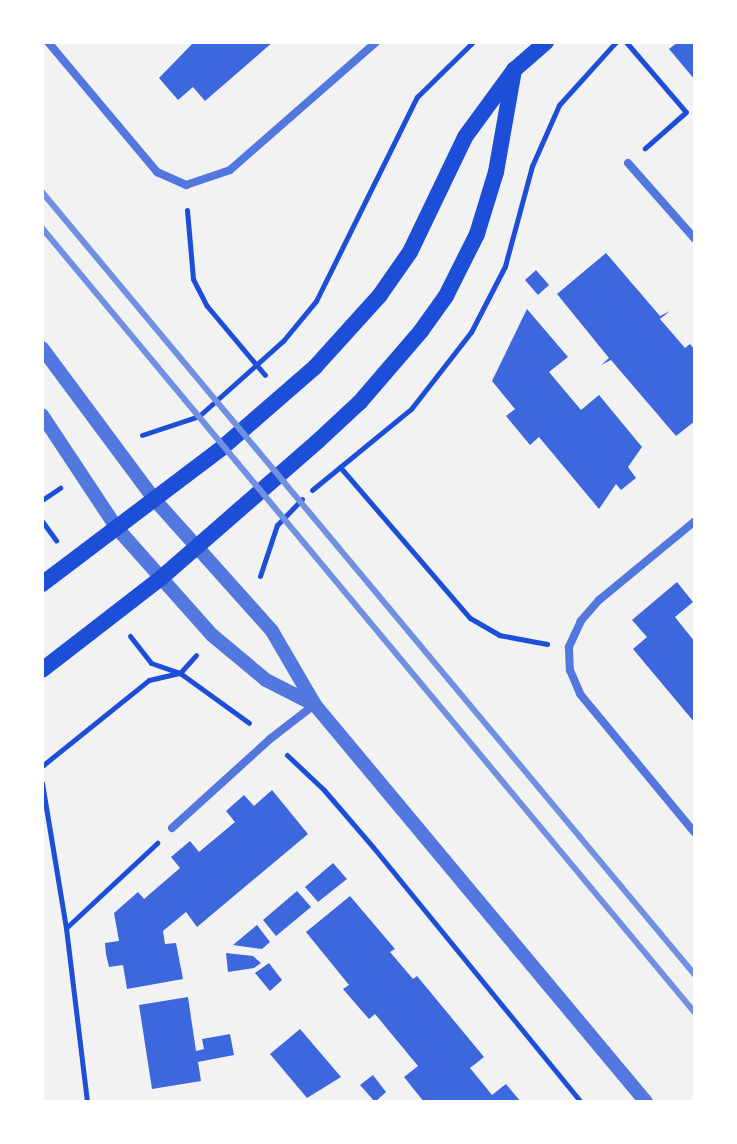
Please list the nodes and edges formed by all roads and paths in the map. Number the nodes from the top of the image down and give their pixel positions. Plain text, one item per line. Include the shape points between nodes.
1 (48, 42) edge
2 (376, 42) edge
3 (473, 42) edge
4 (546, 42) edge
5 (626, 42) edge
6 (514, 70) junction
7 (628, 163) joint
8 (695, 239) edge
9 (42, 348) edge
10 (42, 415) edge
11 (116, 452) junction
12 (80, 474) junction
13 (154, 499) junction
14 (42, 500) edge
15 (42, 521) edge
16 (695, 521) edge
17 (116, 527) junction
18 (196, 545) junction
19 (72, 561) junction
20 (161, 578) junction
21 (42, 584) edge
22 (114, 615) junction
23 (42, 670) edge
24 (180, 673) junction
25 (315, 705) junction
26 (270, 739) junction
27 (42, 766) edge
28 (42, 783) edge
29 (172, 828) joint
30 (695, 833) edge
31 (66, 928) junction
32 (87, 1102) edge
33 (581, 1102) edge
34 (646, 1102) edge

1 - 2 street via 157,172 186,185 230,170
3 - 11 path via 417,97 316,301 283,341 199,416 137,437
4 - 6 main road
5 - 7 path via 686,112
6 - 13 main road via 465,137 410,252 380,295 315,367
6 - 18 main road via 496,172 477,234 446,296 392,366 318,441
7 - 8 street
9 - 11 street
10 - 12 street
11 - 13 street
12 - 14 path
12 - 17 street
13 - 17 main road
13 - 18 street
15 - 19 path
16 - 30 street via 599,600 569,647 570,670 580,694
17 - 19 main road
17 - 20 street
18 - 20 main road
18 - 25 street via 272,631
19 - 21 main road
20 - 22 main road
20 - 25 street via 212,635 266,680
22 - 23 main road
22 - 24 path via 151,663
24 - 26 path
24 - 27 path via 149,680
25 - 26 street
25 - 34 street
26 - 29 street
26 - 33 path via 353,824
28 - 31 path
29 - 31 path
31 - 32 path

